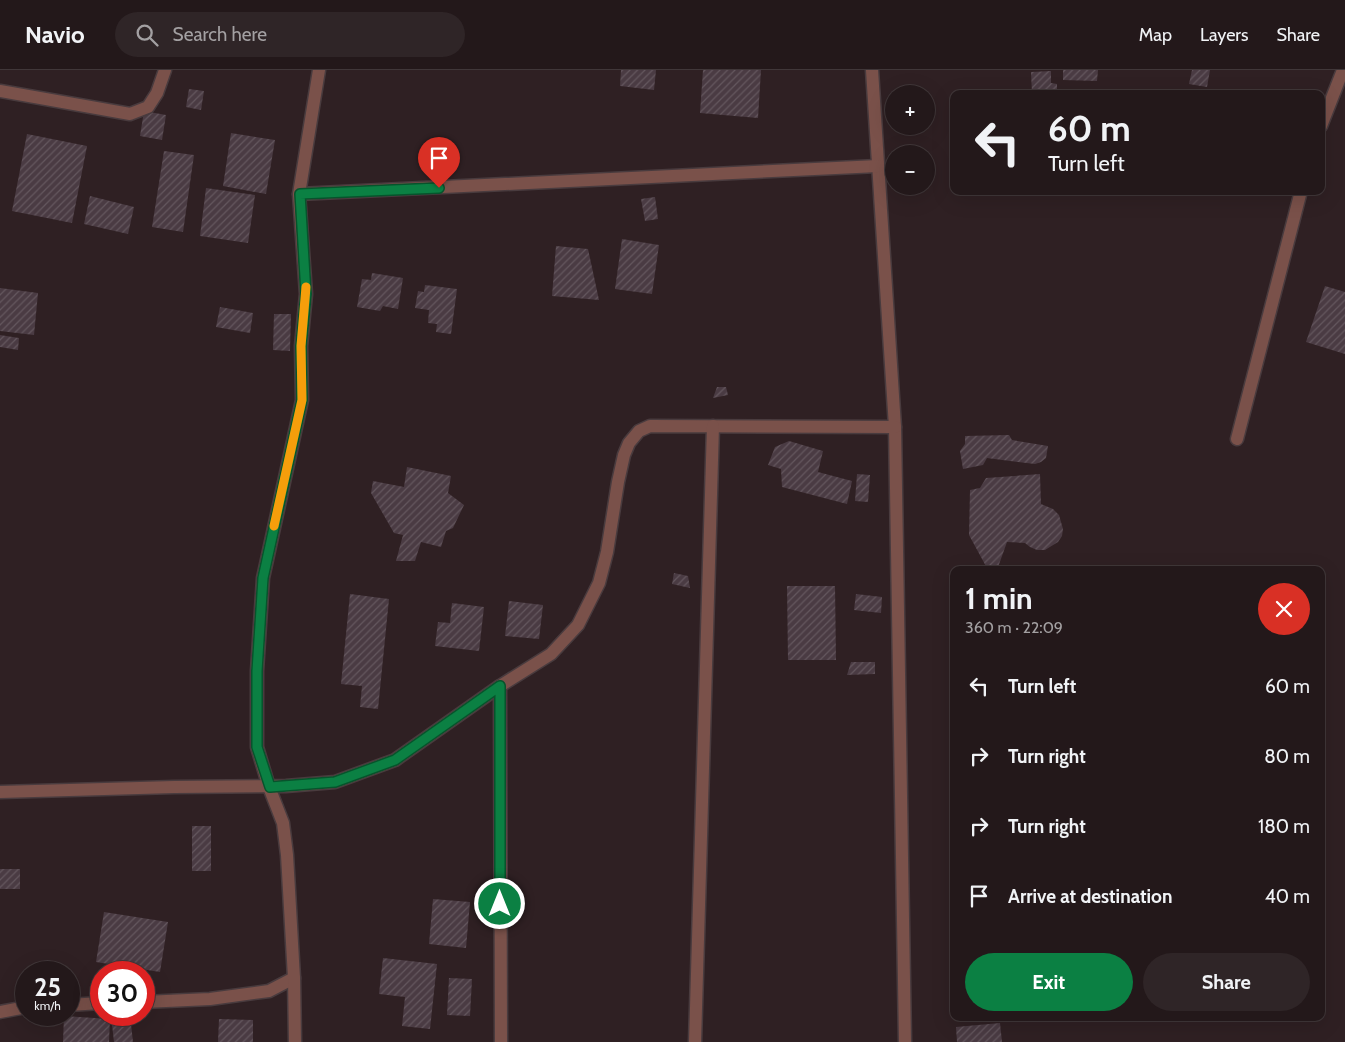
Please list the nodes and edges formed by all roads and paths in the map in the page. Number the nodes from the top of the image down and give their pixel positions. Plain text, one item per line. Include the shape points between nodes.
1 (165, 70) edge
2 (319, 70) edge
3 (872, 70) edge
4 (1344, 70) edge
5 (0, 91) edge
6 (1325, 116) edge
7 (878, 166) junction
8 (300, 194) junction
9 (1300, 195) edge
10 (713, 426) junction
11 (895, 427) junction
12 (1237, 439) dead end
13 (500, 686) junction
14 (270, 787) junction
15 (0, 792) edge
16 (294, 978) junction
17 (155, 1002) edge
18 (15, 1009) edge
19 (0, 1012) edge
20 (295, 1042) edge
21 (501, 1042) edge
22 (695, 1042) edge
23 (905, 1042) edge

1 - 5 street via 148,107 130,114
2 - 8 street
3 - 7 street
4 - 6 street
7 - 8 street
7 - 11 street
8 - 14 street via 306,294 301,346 302,400 263,578 257,671 257,747
9 - 12 street
10 - 11 street
10 - 13 street via 650,426 639,431 629,443 618,482 599,583 578,625 551,654
10 - 22 street
11 - 23 street
13 - 14 street via 395,760 335,782
13 - 21 street
14 - 15 street
14 - 16 street via 284,823
16 - 17 street via 269,991 210,999
16 - 20 street
18 - 19 street

